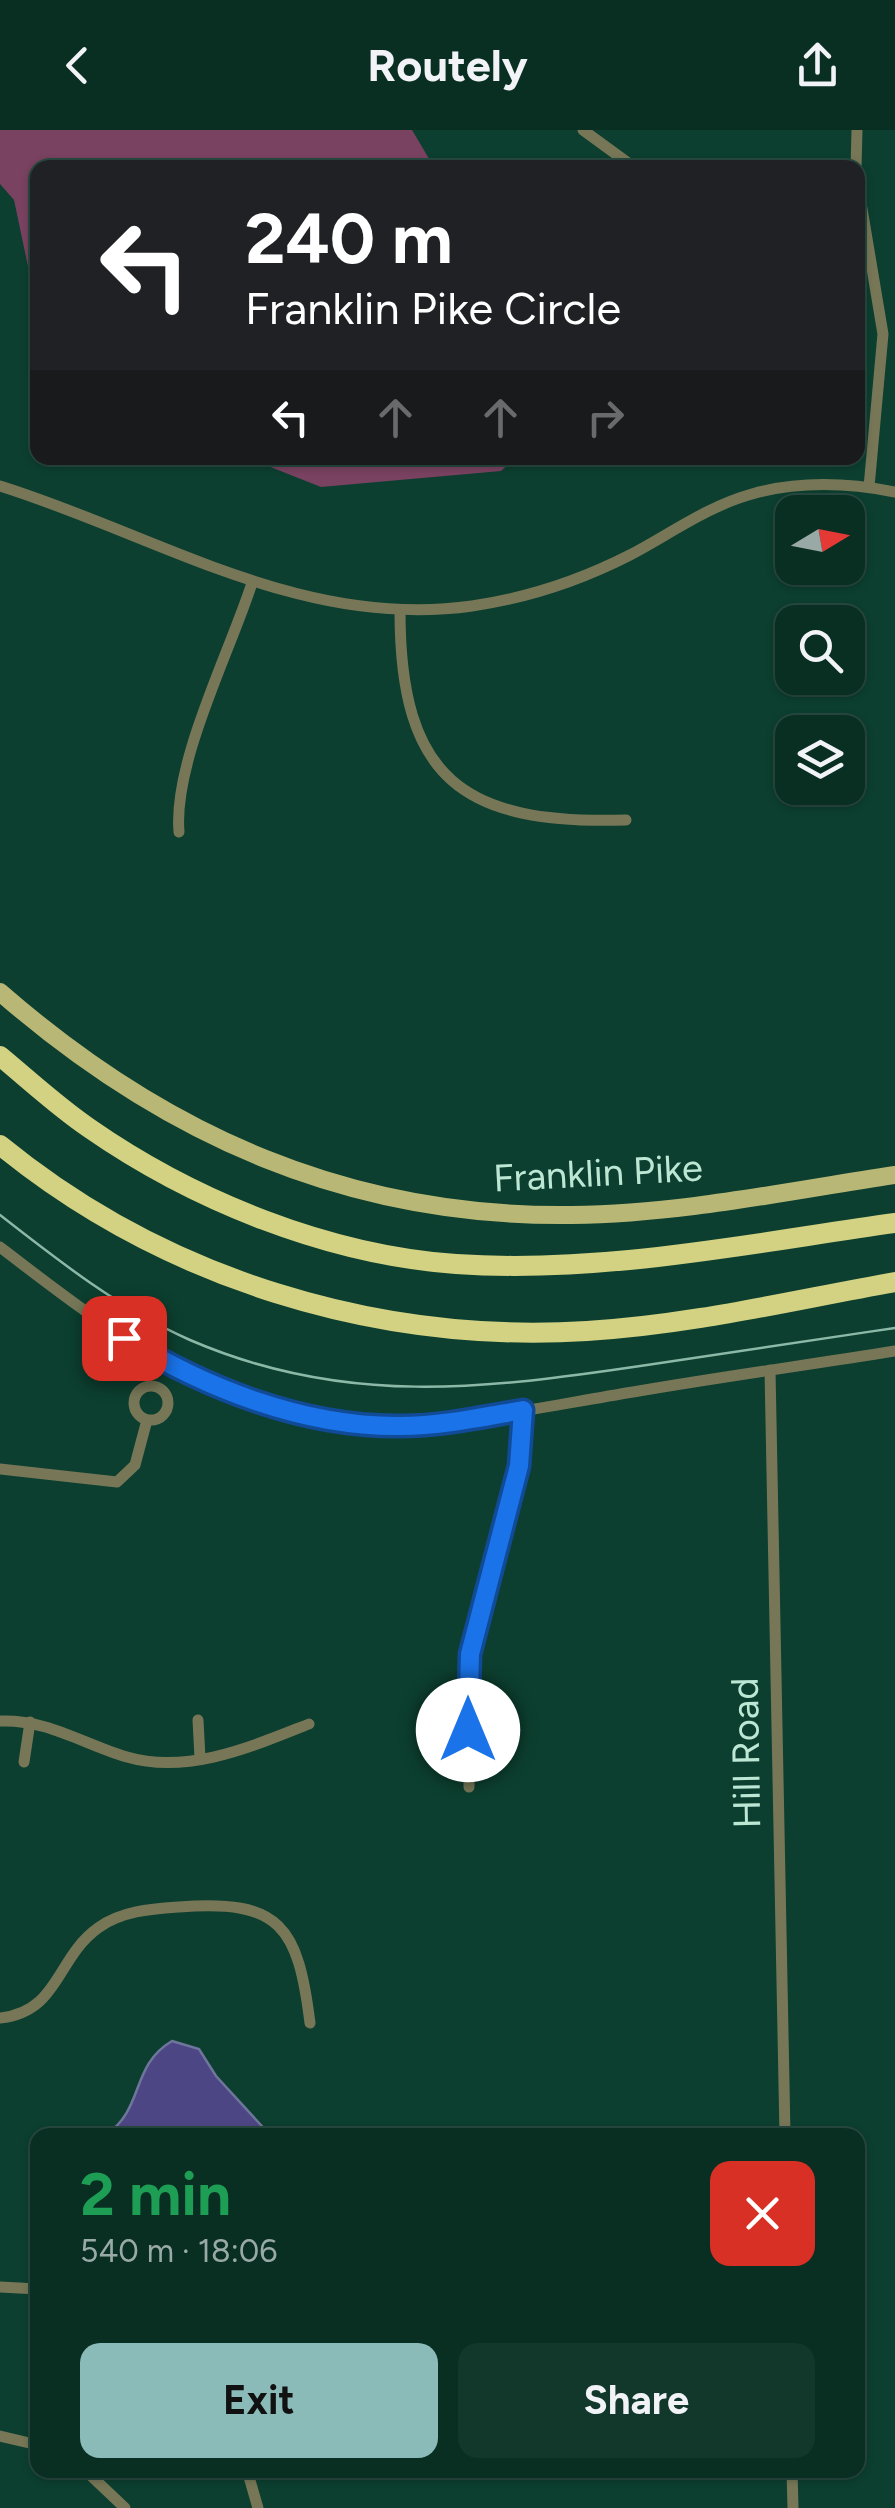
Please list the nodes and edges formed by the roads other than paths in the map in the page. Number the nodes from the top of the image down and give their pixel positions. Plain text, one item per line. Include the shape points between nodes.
1 (583, 130) edge
2 (857, 130) edge
3 (624, 160) edge
4 (856, 160) edge
5 (865, 238) edge
6 (0, 486) edge
7 (869, 488) junction
8 (895, 492) edge
9 (252, 583) junction
10 (400, 610) junction
11 (626, 820) dead end
12 (179, 832) dead end
13 (0, 992) edge
14 (0, 1056) edge
15 (0, 1146) edge
16 (895, 1175) edge
17 (895, 1223) edge
18 (0, 1247) edge
19 (895, 1282) edge
20 (895, 1350) edge
21 (770, 1370) junction
22 (523, 1410) junction
23 (148, 1420) dead end
24 (0, 1468) edge
25 (198, 1720) dead end
26 (0, 1721) edge
27 (30, 1722) junction
28 (309, 1724) dead end
29 (200, 1758) junction
30 (24, 1762) dead end
31 (468, 1787) dead end
32 (0, 2018) edge
33 (310, 2023) dead end
34 (784, 2128) edge
35 (0, 2287) edge
36 (30, 2289) edge
37 (0, 2436) edge
38 (30, 2443) edge
39 (94, 2478) edge
40 (250, 2478) edge
41 (792, 2478) edge
42 (125, 2508) edge
43 (258, 2508) edge
44 (793, 2508) edge

1 - 3 street
2 - 4 street
5 - 7 street via 883,334
6 - 9 street
7 - 8 street
7 - 10 street via 809,485 756,493 556,586 476,606
9 - 10 street via 306,598
9 - 12 street via 192,753 178,805
10 - 11 street via 410,714 425,749 452,782 524,816
13 - 16 main road, Franklin Pike via 90,1066 180,1121 262,1160 384,1196 472,1211 572,1215
14 - 17 highway via 89,1128 210,1198 332,1242 454,1264 576,1265
15 - 19 highway via 97,1214 185,1259 278,1294 407,1324 590,1331
18 - 22 street via 143,1349 255,1400 390,1426
20 - 21 street
21 - 22 street
21 - 34 street, Hill Road
22 - 31 street via 519,1466 469,1662
23 - 24 street via 134,1465 116,1482
25 - 29 street
26 - 27 street
27 - 29 street via 134,1759
27 - 30 street
28 - 29 street via 242,1751
32 - 33 street via 37,2007 76,1949 108,1922 142,1911 218,1904 256,1911 292,1943
35 - 36 street
37 - 38 street
39 - 42 street
40 - 43 street
41 - 44 street

